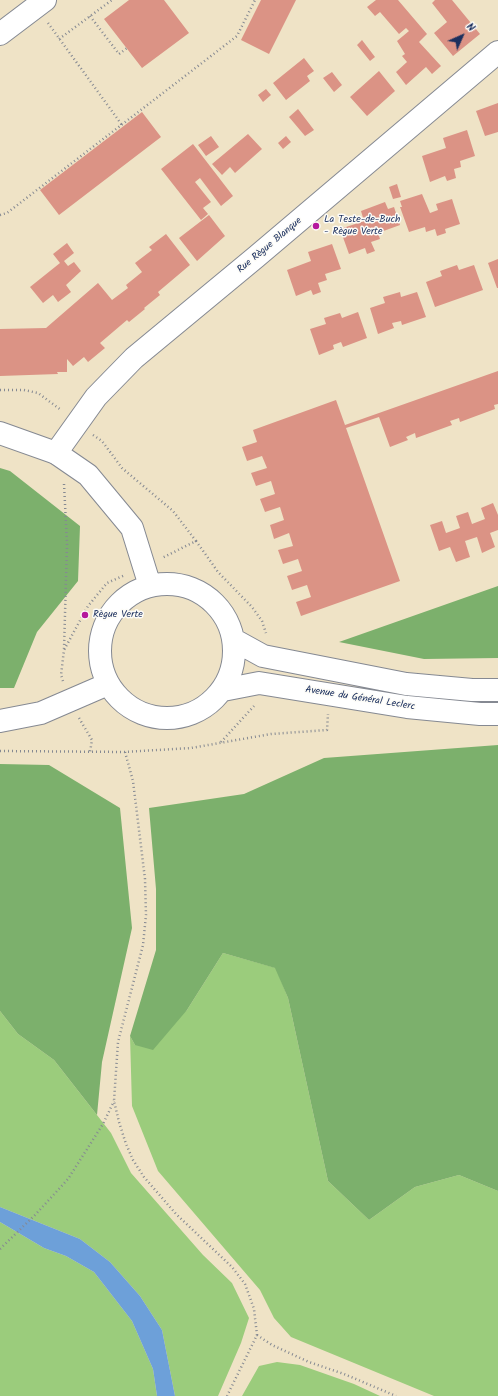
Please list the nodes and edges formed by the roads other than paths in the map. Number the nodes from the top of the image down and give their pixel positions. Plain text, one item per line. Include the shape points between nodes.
1 (40, 3) edge
2 (0, 34) edge
3 (498, 52) edge
4 (0, 433) edge
5 (56, 453) junction
6 (148, 576) junction
7 (234, 640) junction
8 (108, 684) junction
9 (223, 690) junction
10 (498, 690) edge
11 (498, 714) edge
12 (0, 721) edge

1 - 2 main road
3 - 5 main road, Rue Règue Blanque via 134,358 96,397
4 - 5 main road
5 - 6 main road via 88,475 132,528
6 - 7 main road via 187,587 204,595 221,612
6 - 8 main road via 116,607 105,625 100,645 101,665
7 - 9 main road via 235,658
7 - 10 main road via 263,656 406,684
8 - 9 main road via 122,702 142,714 164,719 187,716 207,706
8 - 12 main road via 41,713
9 - 11 main road, Avenue du Général Leclerc via 259,683 407,707

